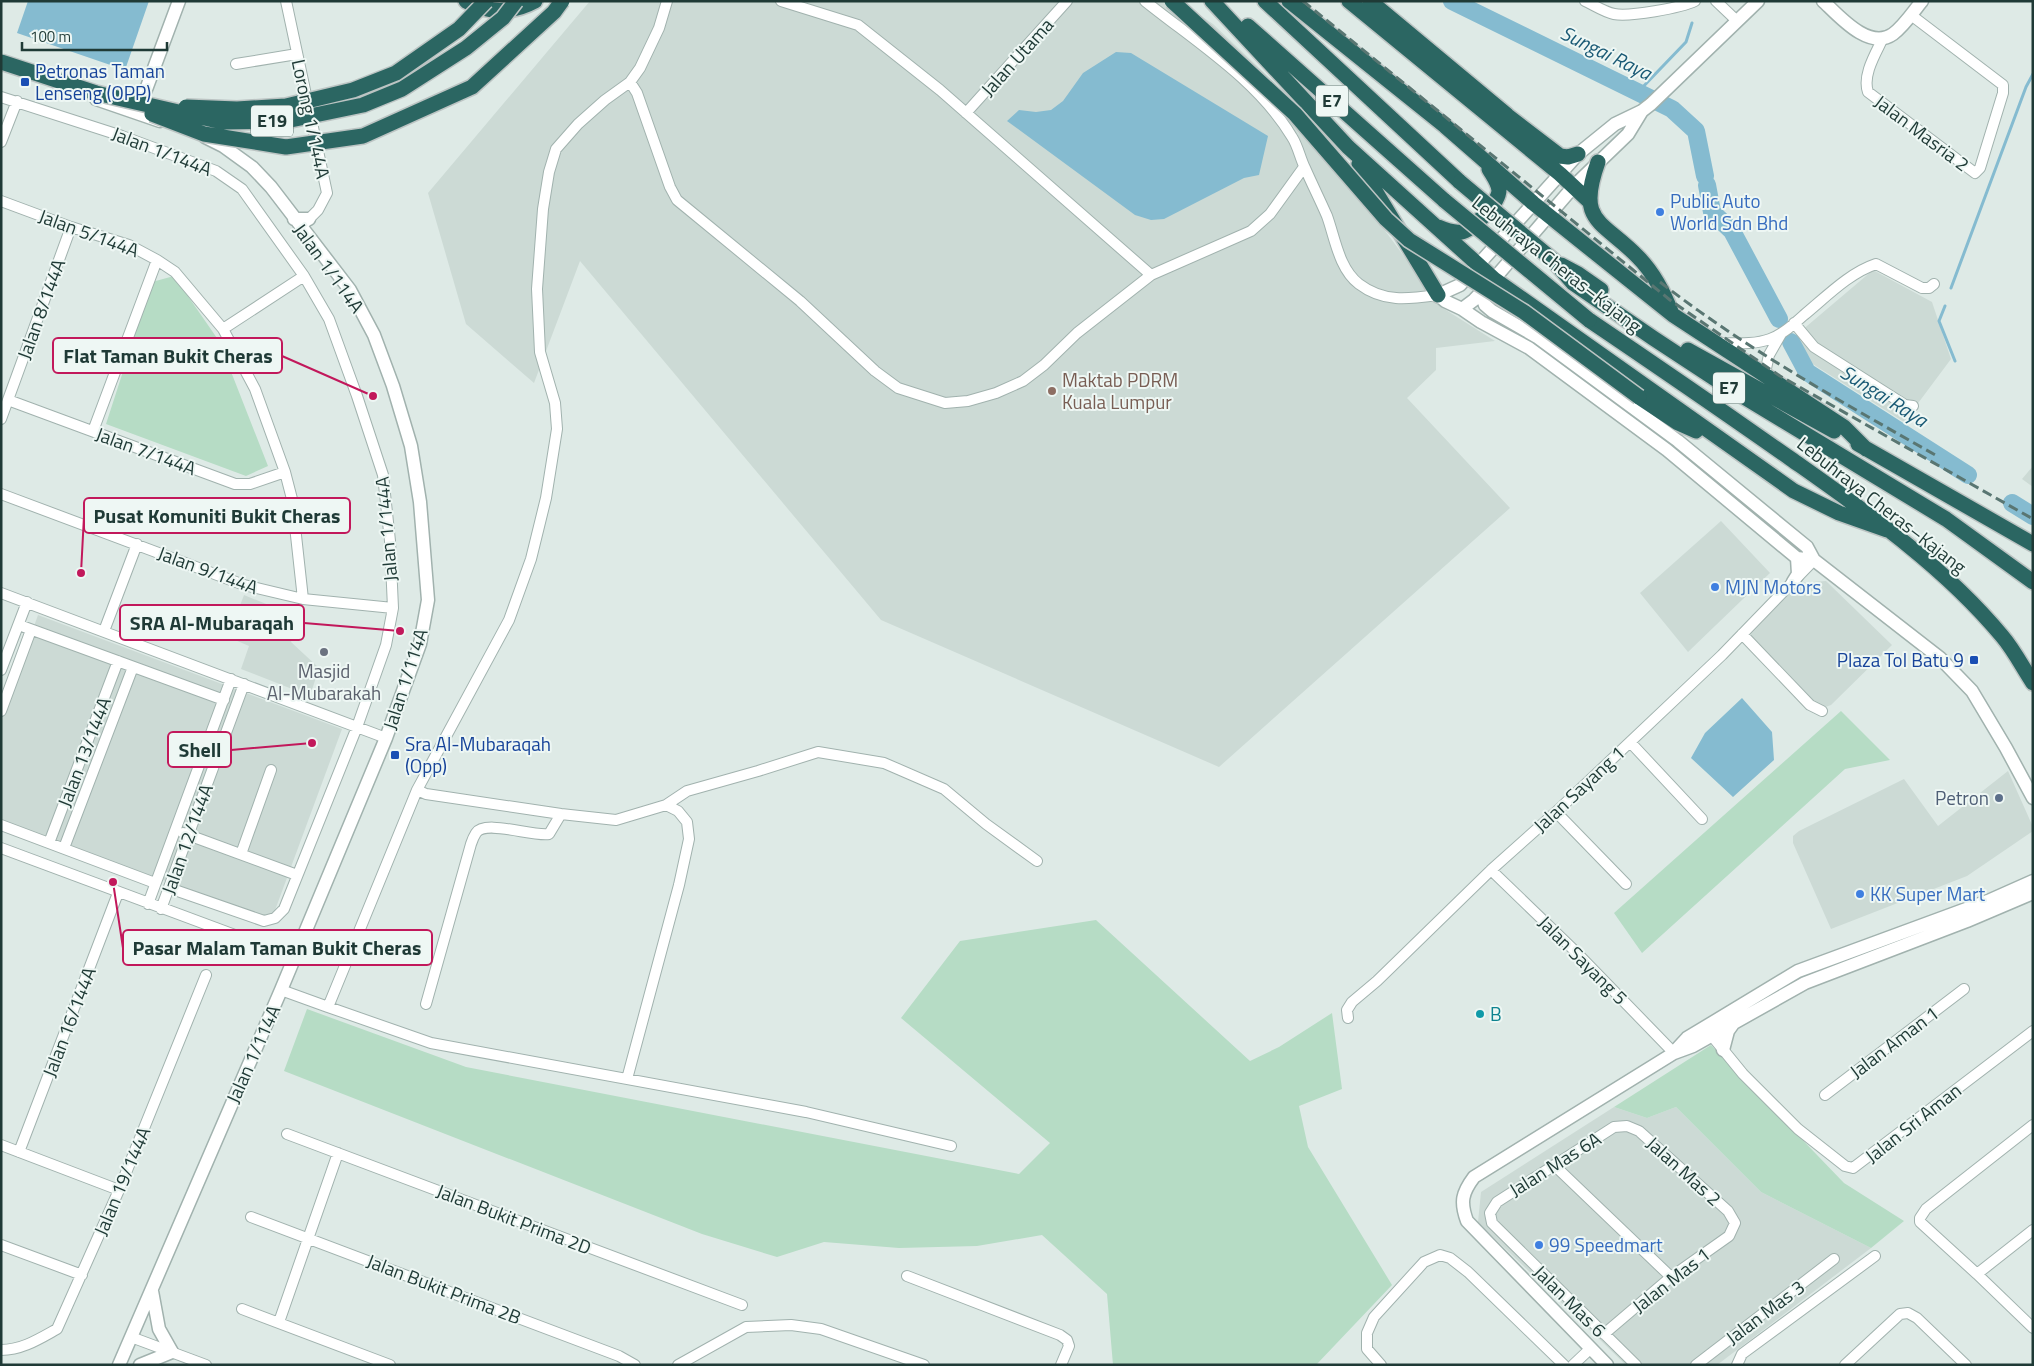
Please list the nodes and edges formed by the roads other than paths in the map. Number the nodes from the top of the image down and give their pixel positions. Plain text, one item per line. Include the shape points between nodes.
1 (179, 1) edge
2 (286, 1) edge
3 (466, 1) edge
4 (486, 1) edge
5 (516, 1) edge
6 (535, 1) edge
7 (562, 1) edge
8 (667, 1) edge
9 (782, 1) edge
10 (1067, 1) edge
11 (1146, 1) edge
12 (1172, 1) edge
13 (1212, 1) edge
14 (1220, 1) edge
15 (1265, 1) edge
16 (1290, 1) edge
17 (1349, 1) edge
18 (1370, 1) edge
19 (1585, 1) edge
20 (1695, 1) edge
21 (1716, 1) edge
22 (1758, 1) edge
23 (1823, 1) edge
24 (1922, 1) edge
25 (1911, 15) junction
26 (1737, 21) junction
27 (1883, 38) junction
28 (297, 54) junction
29 (1, 61) edge
30 (236, 64) dead end
31 (1, 68) edge
32 (1442, 76) junction
33 (630, 82) junction
34 (96, 93) junction
35 (1, 97) edge
36 (16, 101) junction
37 (1646, 107) junction
38 (138, 113) junction
39 (966, 113) junction
40 (1507, 114) junction
41 (1, 142) edge
42 (1348, 146) junction
43 (1578, 154) junction
44 (1598, 162) junction
45 (1486, 163) junction
46 (1304, 167) junction
47 (1560, 174) junction
48 (1574, 186) junction
49 (1, 201) edge
50 (1590, 202) junction
51 (1533, 203) junction
52 (1549, 216) junction
53 (301, 222) junction
54 (1434, 226) junction
55 (71, 227) junction
56 (157, 260) junction
57 (1554, 260) junction
58 (1478, 265) junction
59 (1152, 275) junction
60 (304, 276) junction
61 (1494, 279) junction
62 (1934, 284) dead end
63 (1481, 294) junction
64 (1438, 295) junction
65 (1462, 309) junction
66 (1673, 315) junction
67 (1794, 323) junction
68 (223, 329) junction
69 (1782, 333) junction
70 (1715, 343) junction
71 (1764, 373) junction
72 (8, 400) junction
73 (1913, 406) dead end
74 (1, 419) edge
75 (93, 432) junction
76 (1729, 446) junction
77 (1866, 449) junction
78 (285, 472) junction
79 (1, 494) edge
80 (1887, 530) junction
81 (137, 544) junction
82 (2033, 544) edge
83 (1797, 558) junction
84 (1814, 560) junction
85 (1793, 582) junction
86 (2033, 582) edge
87 (1, 593) edge
88 (303, 599) junction
89 (27, 602) junction
90 (393, 608) junction
91 (18, 625) junction
92 (31, 630) junction
93 (104, 631) junction
94 (1742, 634) junction
95 (118, 661) junction
96 (133, 667) junction
97 (1, 670) edge
98 (231, 679) junction
99 (244, 684) junction
100 (2033, 684) edge
101 (224, 700) junction
102 (1, 711) edge
103 (1822, 711) dead end
104 (357, 727) junction
105 (386, 738) junction
106 (1630, 742) junction
107 (271, 770) dead end
108 (417, 790) junction
109 (2033, 798) edge
110 (666, 805) junction
111 (1556, 812) junction
112 (561, 814) junction
113 (1702, 819) dead end
114 (1, 825) edge
115 (176, 830) junction
116 (188, 835) junction
117 (49, 842) junction
118 (1, 848) edge
119 (64, 848) junction
120 (241, 854) junction
121 (1037, 861) dead end
122 (1490, 870) junction
123 (297, 875) junction
124 (2033, 881) edge
125 (155, 883) junction
126 (1626, 884) dead end
127 (169, 888) junction
128 (118, 893) junction
129 (2033, 893) edge
130 (148, 904) junction
131 (161, 909) junction
132 (1836, 956) junction
133 (294, 957) junction
134 (1847, 967) junction
135 (1834, 972) junction
136 (206, 975) dead end
137 (1964, 989) dead end
138 (281, 990) junction
139 (426, 1004) dead end
140 (328, 1007) junction
141 (1348, 1018) dead end
142 (1720, 1018) junction
143 (1733, 1024) junction
144 (1698, 1032) junction
145 (2032, 1035) edge
146 (1712, 1036) junction
147 (1723, 1050) junction
148 (1674, 1053) junction
149 (627, 1080) junction
150 (1825, 1095) dead end
151 (2033, 1125) edge
152 (1627, 1126) joint
153 (286, 1134) dead end
154 (1, 1145) edge
155 (951, 1146) dead end
156 (19, 1152) junction
157 (338, 1153) junction
158 (1554, 1165) junction
159 (119, 1190) junction
160 (1490, 1212) joint
161 (251, 1217) dead end
162 (1735, 1223) joint
163 (2033, 1230) edge
164 (308, 1238) junction
165 (1, 1245) edge
166 (1875, 1256) dead end
167 (1834, 1259) dead end
168 (1532, 1264) junction
169 (1977, 1274) junction
170 (82, 1275) junction
171 (1519, 1275) junction
172 (907, 1276) dead end
173 (1672, 1277) junction
174 (152, 1291) junction
175 (742, 1305) dead end
176 (242, 1309) dead end
177 (279, 1322) junction
178 (2033, 1328) edge
179 (1604, 1334) junction
180 (132, 1337) junction
181 (1591, 1348) junction
182 (1, 1350) edge
183 (172, 1352) junction
184 (694, 1361) edge
185 (1849, 1364) edge
186 (119, 1365) edge
187 (140, 1365) edge
188 (206, 1365) edge
189 (390, 1365) edge
190 (635, 1365) edge
191 (678, 1365) edge
192 (924, 1365) edge
193 (1061, 1365) edge
194 (1381, 1365) edge
195 (1564, 1365) edge
196 (1573, 1365) edge
197 (1607, 1365) edge
198 (1636, 1365) edge
199 (1696, 1365) edge
200 (1737, 1365) edge
201 (1966, 1365) edge

1 - 38 street
2 - 28 street, Lorong 1/144A
3 - 6 highway, bridge via 474,6 507,11
4 - 29 highway, E19, bridge via 459,29 396,73 353,90 286,106 237,109 186,107 94,90
5 - 34 highway, E19, bridge via 503,18 436,68 402,90 363,105 286,121 222,122
7 - 34 highway, bridge via 472,87 363,136 286,147 204,134
8 - 33 street via 655,36
9 - 39 street via 858,25
10 - 39 street, Jalan Utama
11 - 46 street via 1257,92 1293,138
12 - 76 highway, bridge via 1295,114 1386,219 1409,240 1524,312 1639,397 1678,422
13 - 42 highway
14 - 80 highway, Lebuhraya Cheras–Kajang / E7, bridge via 1445,201 1589,320 1841,494
15 - 57 highway, Lebuhraya Cheras–Kajang / E7, bridge via 1460,182
16 - 45 highway
17 - 32 highway
18 - 40 highway
19 - 20 street via 1614,14 1685,6
21 - 26 street
22 - 26 street
23 - 27 street via 1856,32
24 - 25 street
25 - 27 street via 1892,35
25 - 27 street, Jalan Masria 2 via 2003,85 1980,168 1975,173 1868,92 1866,78
26 - 37 street
28 - 30 street
28 - 53 street, Lorong 1/144A via 326,192 318,210
29 - 34 highway, E19, bridge
31 - 38 street, Jalan 1/114A
32 - 40 highway
32 - 47 highway
33 - 59 street via 638,93 677,200 800,300 848,347 898,388 946,403 968,401 1023,381 1077,333
33 - 108 street via 578,124 556,150 549,172 537,289 540,352 555,404 557,429 546,498 531,560 508,620
35 - 36 street, Jalan 1/144A
36 - 41 street
36 - 60 street, Jalan 1/144A via 216,171 242,189
37 - 43 street via 1615,124
37 - 44 street via 1628,134
38 - 53 street, Jalan 1/114A via 223,146 252,167
39 - 59 street
40 - 43 highway via 1560,156
42 - 54 highway
42 - 64 highway
43 - 47 street
44 - 48 street
44 - 50 highway via 1589,191
45 - 51 highway
45 - 54 highway via 1497,182 1496,202 1470,229 1460,232
46 - 59 street via 1270,214 1251,231
46 - 64 street via 1342,260 1358,283 1372,292 1403,300
47 - 48 highway
47 - 51 street
48 - 50 highway
48 - 52 street
49 - 55 street, Jalan 5/144A
50 - 66 highway via 1593,215 1601,225 1639,258 1654,277
51 - 52 highway
51 - 58 street
52 - 61 street
52 - 66 highway
53 - 105 street, Jalan 1/114A via 350,290 374,335 394,386 411,446 420,502 428,600 420,644
54 - 58 highway
55 - 56 street, Jalan 5/144A via 129,245
55 - 72 street, Jalan 8/144A
56 - 68 street, Jalan 5/144A via 175,272
56 - 75 street
57 - 77 highway, E7 via 1690,351
57 - 86 highway, Lebuhraya Cheras–Kajang / E7 via 1573,283 1718,381 1953,524
58 - 61 highway
58 - 64 street via 1460,285
60 - 68 street
60 - 90 street, Jalan 1/144A via 329,319 383,475
61 - 63 street
61 - 76 highway
62 - 67 street via 1922,288 1876,264 1828,294
63 - 65 street
63 - 84 street via 1485,305 1492,311 1537,337 1678,441 1807,547
64 - 65 street
65 - 83 street via 1529,348 1596,397 1667,450
66 - 70 highway
67 - 69 street
67 - 73 street via 1814,347 1905,405
68 - 78 street, Jalan 5/144A via 254,390
69 - 70 street via 1758,342
69 - 71 street via 1769,355
70 - 71 highway
71 - 77 highway via 1844,427
72 - 74 street, Jalan 8/144A
72 - 75 street, Jalan 7/144A
75 - 78 street, Jalan 7/144A via 235,484 250,484
76 - 80 highway via 1794,491 1839,513
77 - 82 highway, Lebuhraya Cheras–Kajang / E7
78 - 88 street, Jalan 5/144A via 292,499
79 - 81 street, Jalan 9/144A
80 - 100 highway, Lebuhraya Cheras–Kajang / E7 via 1972,603 2003,637
81 - 88 street, Jalan 9/144A via 244,585
81 - 93 street
83 - 84 street
83 - 85 street via 1798,574
84 - 85 street, Jalan Sayang 1
84 - 109 street via 1940,658 1972,690
85 - 94 street, Jalan Sayang 1
87 - 89 street
88 - 90 street, Jalan 9/144A
89 - 91 street
89 - 93 street
90 - 104 street, Jalan 1/144A via 386,645
91 - 92 street
91 - 97 street
92 - 95 street
92 - 102 street
93 - 98 street
94 - 103 street via 1810,705
94 - 106 street, Jalan Sayang 1
95 - 96 street
95 - 117 street, Jalan 13/144A
96 - 101 street
96 - 119 street, Jalan 13/144A
98 - 99 street
98 - 101 street, Jalan 12/144A
99 - 104 street
99 - 116 street, Jalan 12/144A
101 - 115 street, Jalan 12/144A
104 - 105 street
104 - 123 street, Jalan 1/144A
105 - 133 street, Jalan 1/114A
106 - 111 street, Jalan Sayang 1
106 - 113 street
107 - 120 street
108 - 112 street
108 - 140 street
110 - 112 street via 616,820
110 - 121 street via 687,791 818,752 884,763 944,789
110 - 149 street via 678,811 687,822 689,839
111 - 122 street, Jalan Sayang 1
111 - 126 street
112 - 139 street via 549,834 540,836 484,827 476,832
114 - 117 street
115 - 116 street
115 - 125 street, Jalan 12/144A
116 - 120 street
116 - 127 street, Jalan 12/144A
117 - 119 street
118 - 128 street
119 - 125 street
120 - 123 street
122 - 141 street, Jalan Sayang 1 via 1377,982 1352,1002 1347,1010
122 - 148 street, Jalan Sayang 5 via 1575,950
123 - 127 street, Jalan 1/144A via 284,909 275,918 264,921
124 - 132 street via 1988,901
125 - 130 street, Jalan 12/144A
127 - 131 street, Jalan 12/144A
128 - 130 street
128 - 156 street, Jalan 16/144A
129 - 134 street
130 - 131 street
131 - 133 street
132 - 134 street
132 - 135 street
132 - 142 street via 1798,971
133 - 138 street, Jalan 1/114A
134 - 135 street
135 - 143 street via 1805,983
136 - 159 street, Jalan 19/144A
137 - 150 street, Jalan Aman 1
138 - 140 street
138 - 174 street, Jalan 1/114A
140 - 149 street via 432,1042
142 - 144 street
142 - 146 street
143 - 146 street
143 - 147 street
144 - 146 street
144 - 148 street via 1687,1038
145 - 147 street, Jalan Sri Aman via 1853,1168 1845,1166 1798,1129
146 - 147 street, Jalan Sri Aman
146 - 148 street
148 - 171 street via 1474,1177 1466,1188 1462,1206 1467,1221
149 - 155 street via 806,1112
151 - 169 street via 1926,1209 1920,1218 1920,1222
152 - 158 street, Jalan Mas 6A via 1614,1127
152 - 162 street, Jalan Mas 2 via 1640,1131 1728,1211
153 - 157 street, Jalan Bukit Prima 2D
154 - 156 street
156 - 159 street
157 - 164 street
157 - 175 street, Jalan Bukit Prima 2D
158 - 160 street, Jalan Mas 6A via 1497,1202
158 - 173 street
159 - 170 street, Jalan 19/144A
160 - 168 street, Jalan Mas 6 via 1492,1223
161 - 164 street, Jalan Bukit Prima 2B
162 - 173 street, Jalan Mas 1 via 1729,1236
163 - 169 street
164 - 177 street
164 - 190 street, Jalan Bukit Prima 2B via 619,1356
165 - 170 street
166 - 200 street via 1742,1354
167 - 199 street, Jalan Mas 3
168 - 171 street
168 - 179 street, Jalan Mas 6
169 - 178 street
170 - 182 street, Jalan 19/144A via 57,1329 35,1342
171 - 181 street
172 - 193 street via 1060,1334 1069,1346
173 - 179 street, Jalan Mas 1
174 - 180 street, Jalan 1/114A
174 - 183 street via 158,1329
176 - 177 street
177 - 189 street
179 - 198 street, Jalan Mas 6
180 - 183 street
180 - 186 street, Jalan 1/114A
181 - 196 street
181 - 197 street
183 - 187 street
183 - 188 street
184 - 191 street
184 - 192 street via 746,1327 790,1325 821,1328
185 - 201 street via 1900,1314 1908,1313
194 - 195 street via 1367,1349 1367,1333 1374,1317 1424,1262 1440,1255 1450,1258 1468,1272

